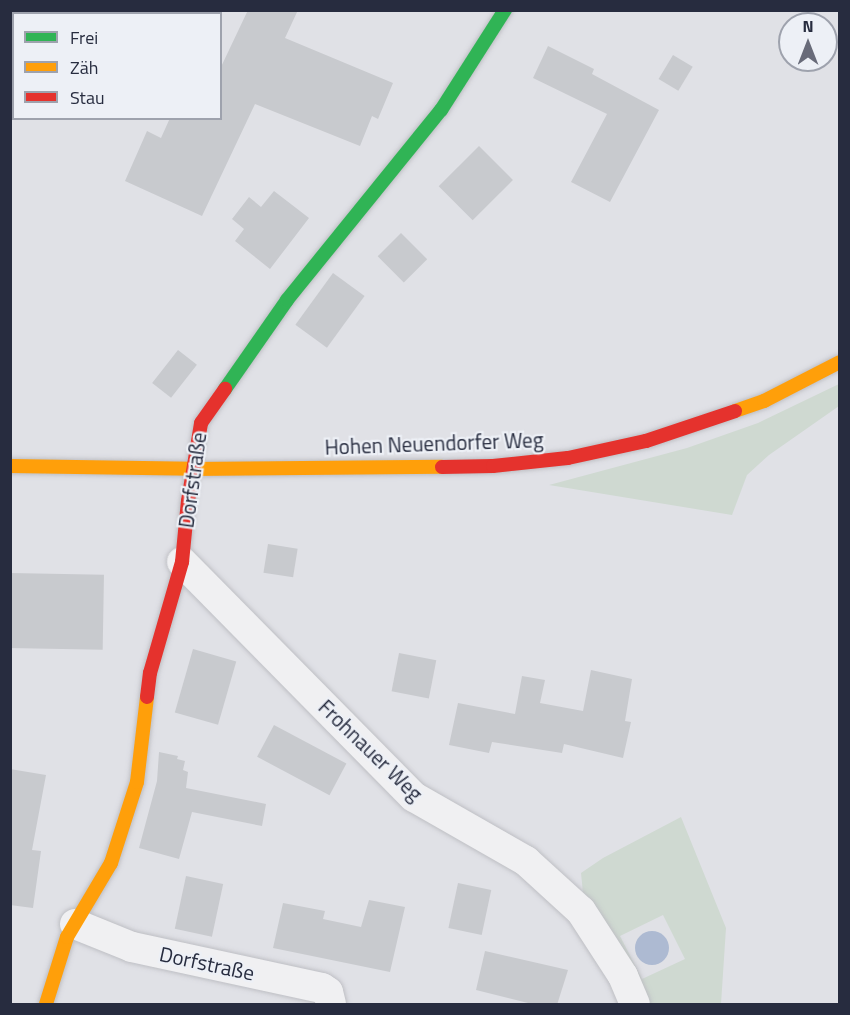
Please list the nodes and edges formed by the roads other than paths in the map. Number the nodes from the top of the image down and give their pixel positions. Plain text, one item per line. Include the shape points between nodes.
1 (505, 10) edge
2 (840, 363) edge
3 (10, 466) edge
4 (192, 469) junction
5 (182, 562) junction
6 (75, 924) junction
7 (46, 1005) edge
8 (331, 1005) edge
9 (635, 1005) edge

1 - 4 street, Dorfstraße via 441,110 287,300 201,423
2 - 4 street, Hohen Neuendorfer Weg via 764,401 646,441 568,458 493,466
3 - 4 street, Hohen Neuendorfer Weg
4 - 5 street, Dorfstraße
5 - 6 street, Dorfstraße via 150,673 137,782 111,863
5 - 9 street, Frohnauer Weg via 414,797 526,861 581,911 623,976
6 - 7 street, Dorfstraße via 67,937
6 - 8 street, Dorfstraße via 132,947 322,988 328,992

